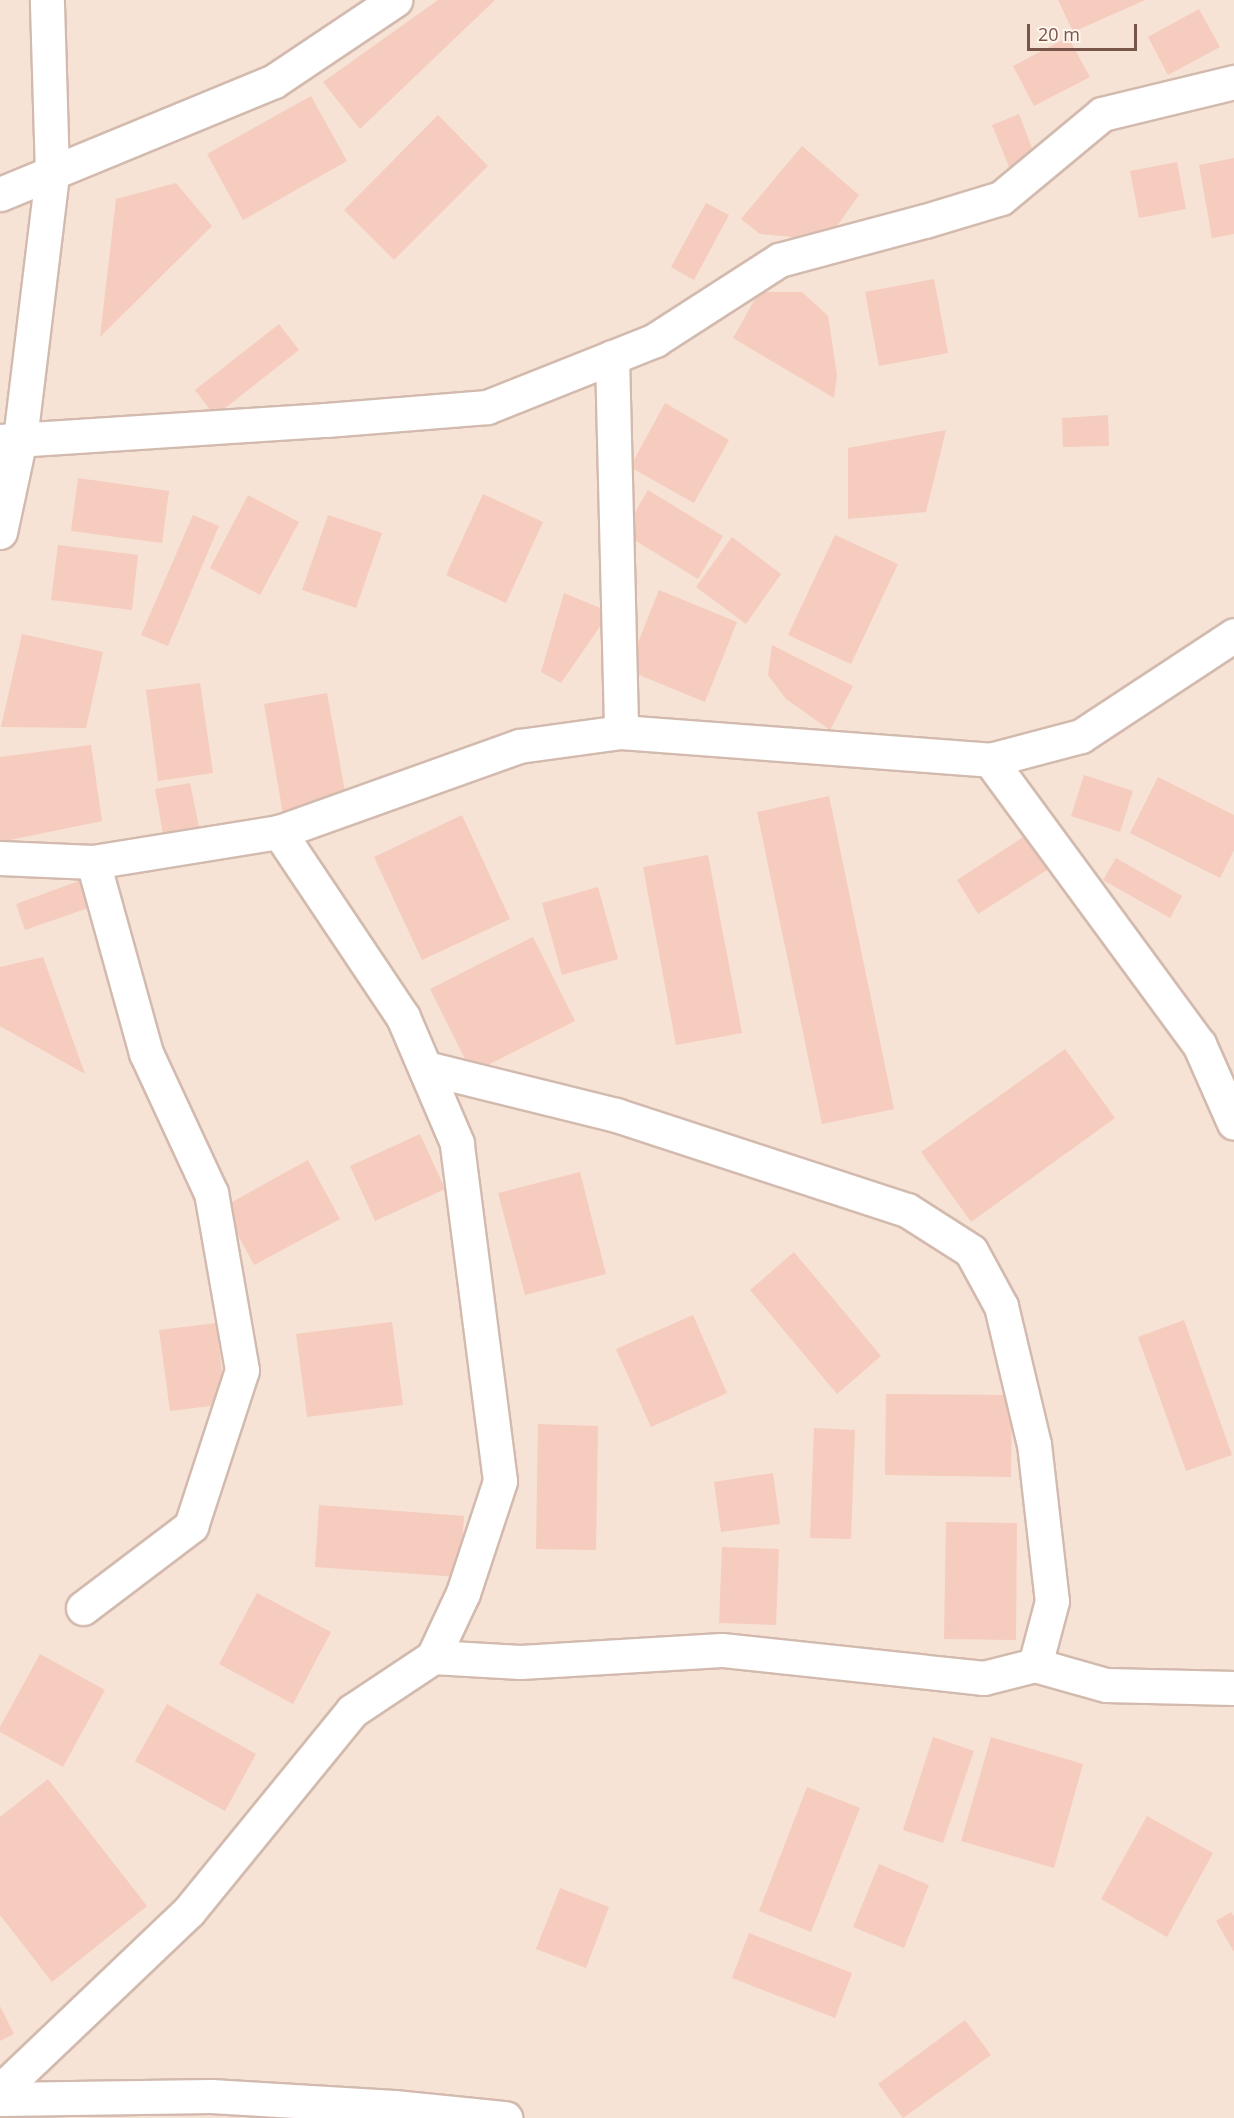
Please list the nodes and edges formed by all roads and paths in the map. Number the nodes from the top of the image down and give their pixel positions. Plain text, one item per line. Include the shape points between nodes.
1 (47, 0) edge
2 (394, 0) edge
3 (1234, 82) edge
4 (51, 173) junction
5 (0, 194) edge
6 (612, 357) junction
7 (10, 440) edge
8 (0, 532) edge
9 (1234, 635) edge
10 (621, 732) junction
11 (990, 760) junction
12 (279, 832) junction
13 (0, 858) edge
14 (93, 861) junction
15 (426, 1068) junction
16 (1234, 1123) edge
17 (83, 1608) dead end
18 (434, 1657) junction
19 (1035, 1665) junction
20 (1234, 1688) edge
21 (0, 2091) edge
22 (0, 2099) edge
23 (505, 2118) edge

1 - 4 street
2 - 4 street via 274,81
3 - 6 street via 1102,114 1001,198 779,260 655,339
4 - 5 street
4 - 7 street
6 - 7 street via 487,407
6 - 10 street
7 - 8 street
9 - 11 street via 1081,736
10 - 11 street
10 - 12 street via 519,746
11 - 16 street via 1199,1044
12 - 14 street
12 - 15 street via 403,1017
13 - 14 street
14 - 17 street via 146,1053 211,1193 242,1370 191,1526
15 - 18 street via 458,1143 500,1481 463,1593
15 - 19 street via 616,1115 907,1210 971,1251 1001,1306 1034,1444 1052,1601
18 - 19 street via 520,1662 720,1650 984,1678
18 - 21 street via 352,1711 189,1911
19 - 20 street via 1106,1685
22 - 23 street via 211,2096

